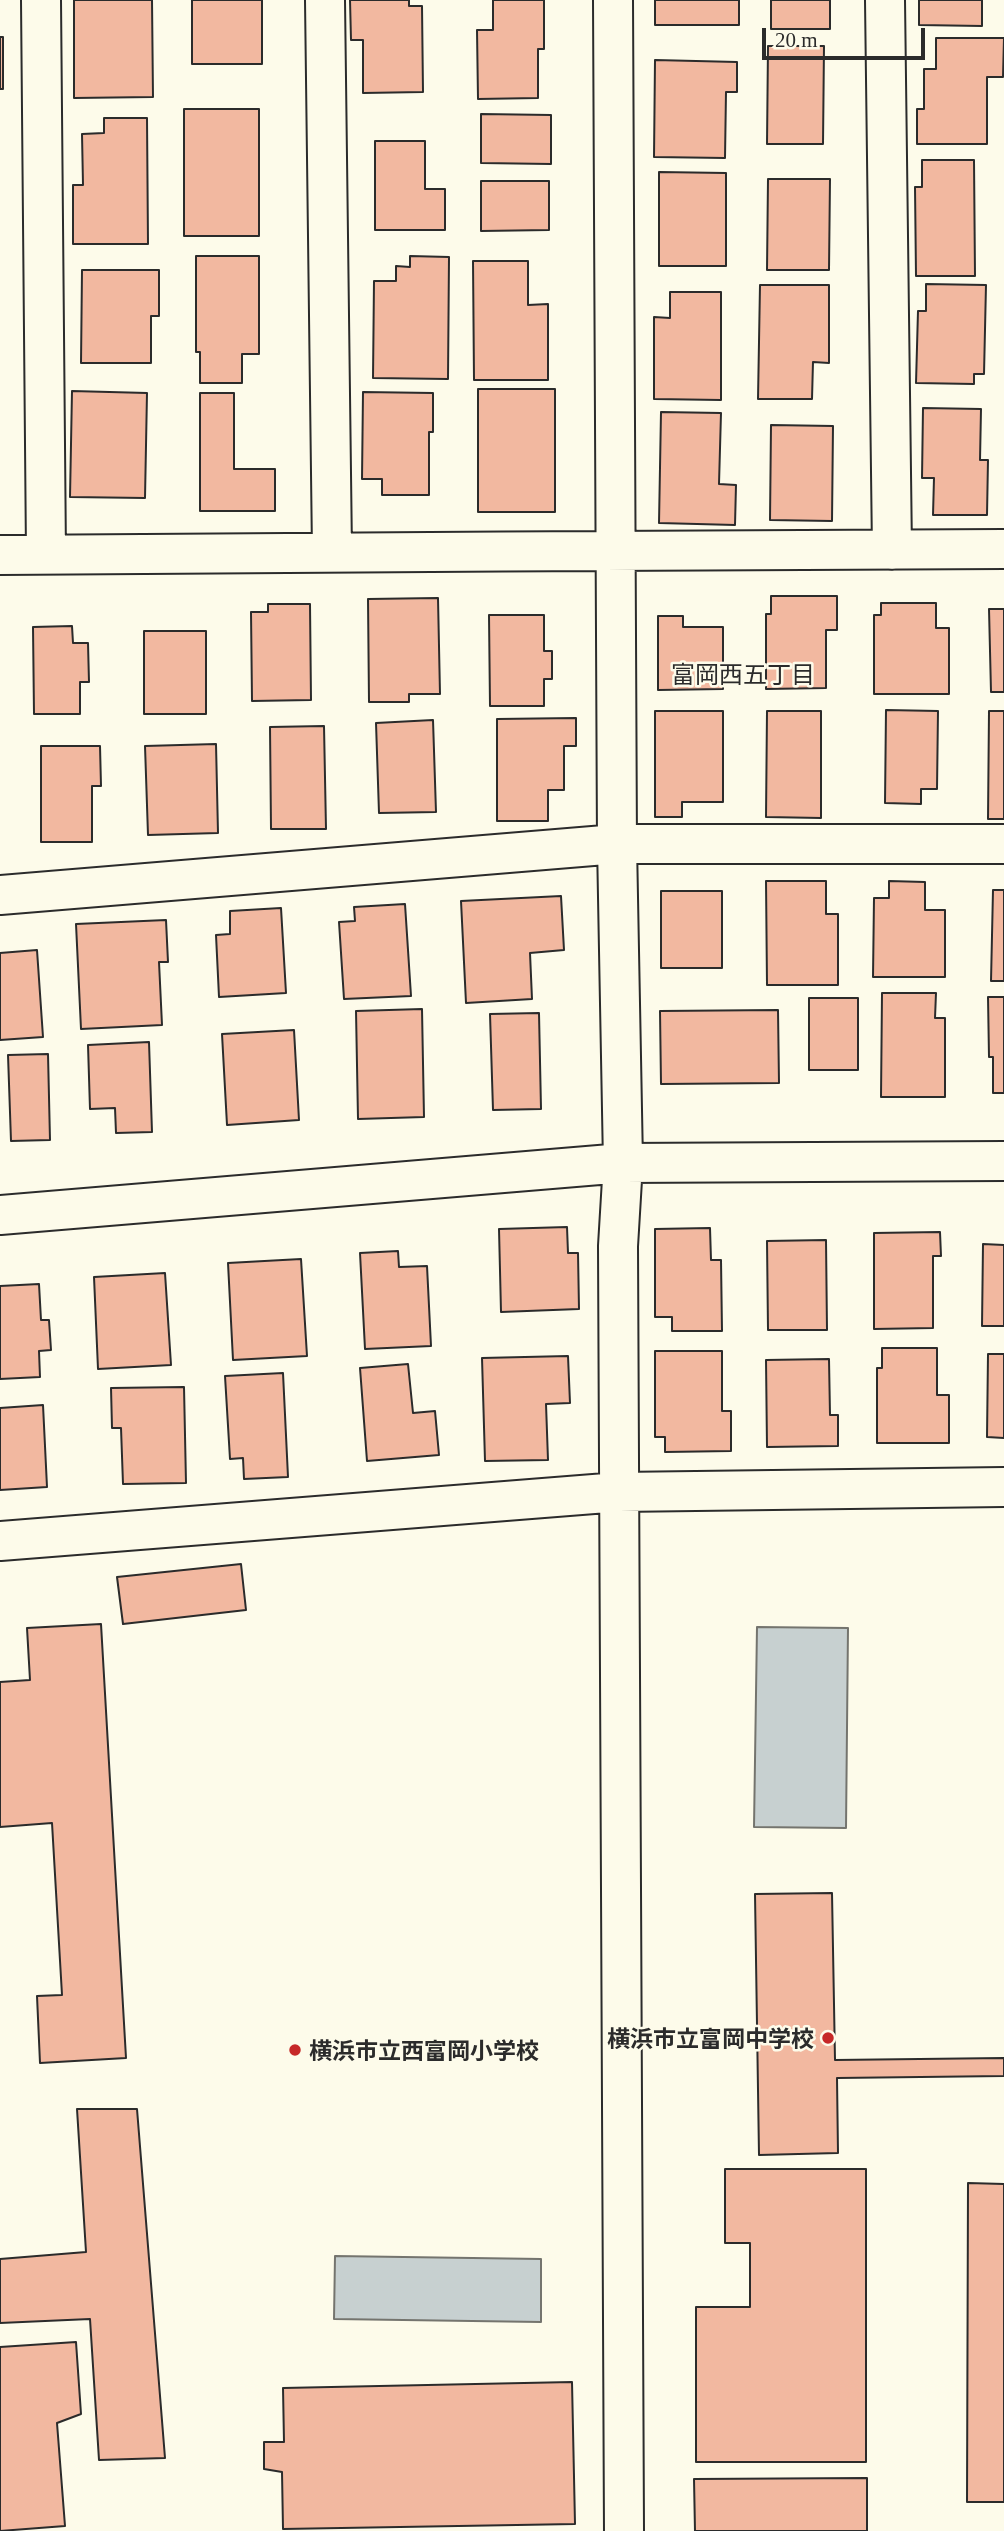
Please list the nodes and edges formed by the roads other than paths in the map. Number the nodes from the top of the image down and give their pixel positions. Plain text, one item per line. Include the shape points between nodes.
1 (41, 0) edge
2 (325, 0) edge
3 (613, 0) edge
4 (885, 0) edge
5 (1004, 549) edge
6 (892, 550) junction
7 (332, 551) junction
8 (616, 552) junction
9 (46, 554) junction
10 (0, 555) edge
11 (617, 844) junction
12 (1004, 844) edge
13 (0, 895) edge
14 (1004, 1161) edge
15 (623, 1163) junction
16 (0, 1215) edge
17 (1004, 1487) edge
18 (619, 1492) junction
19 (0, 1541) edge
20 (624, 2531) edge

1 - 9 street
2 - 7 street
3 - 8 street
4 - 6 street
5 - 6 street
6 - 8 street
7 - 8 street
7 - 9 street
8 - 11 street
9 - 10 street
11 - 12 street
11 - 13 street
11 - 15 street
14 - 15 street
15 - 16 street
15 - 18 street via 618,1246
17 - 18 street
18 - 19 street
18 - 20 street

